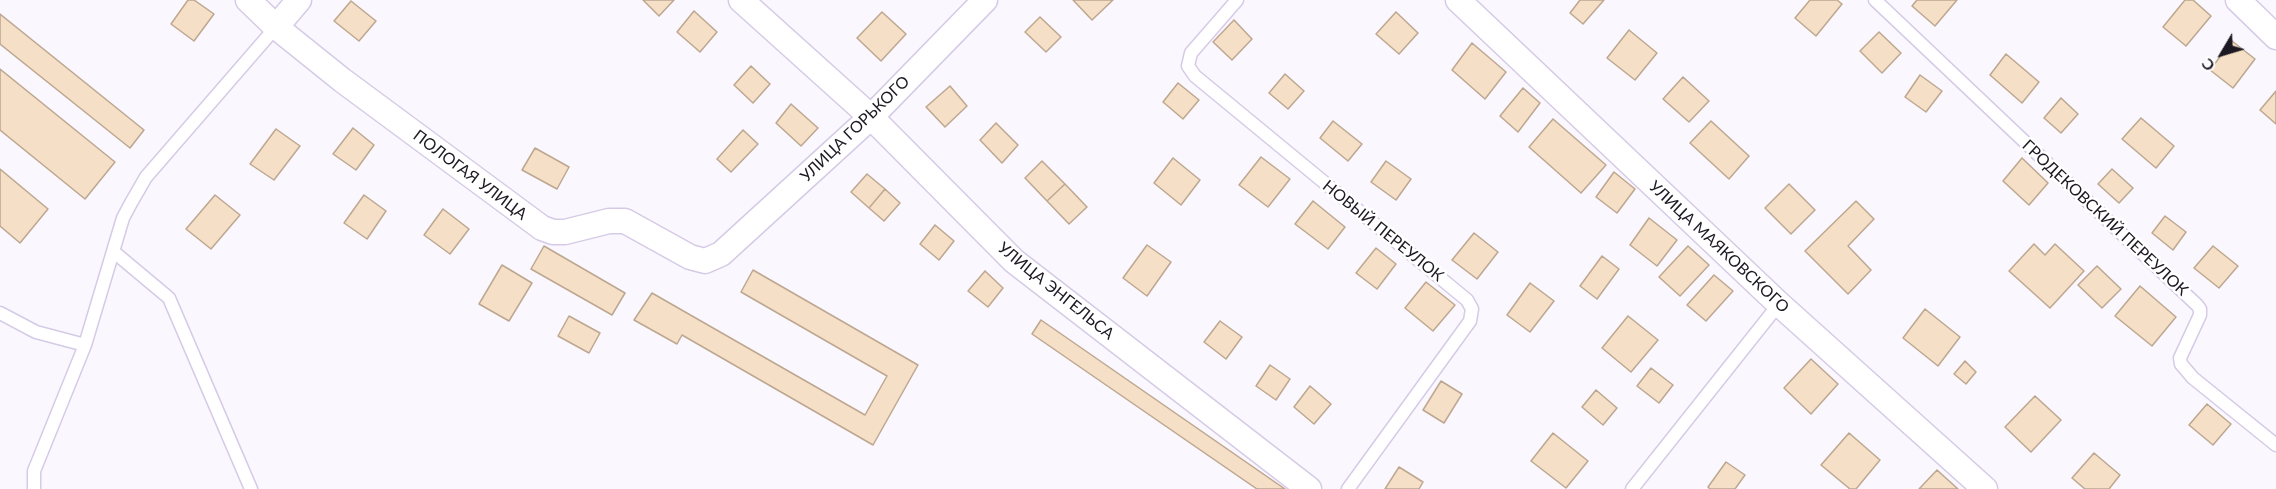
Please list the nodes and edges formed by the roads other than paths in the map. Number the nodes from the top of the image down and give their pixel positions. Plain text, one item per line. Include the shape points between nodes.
1 (299, 0) edge
2 (741, 0) edge
3 (985, 0) edge
4 (1237, 0) edge
5 (1458, 0) edge
6 (1875, 0) edge
7 (2238, 0) edge
8 (254, 2) edge
9 (276, 27) junction
10 (2276, 37) edge
11 (871, 117) junction
12 (114, 252) junction
13 (721, 254) joint
14 (1779, 304) junction
15 (0, 313) edge
16 (85, 345) junction
17 (2276, 446) edge
18 (34, 489) edge
19 (251, 489) edge
20 (1309, 489) edge
21 (1348, 489) edge
22 (1632, 489) edge
23 (1984, 489) edge

1 - 9 street
2 - 11 street, УЛИЦА ЭНГЕЛЬСА
3 - 11 street, УЛИЦА ГОРЬКОГО
4 - 21 lane, НОВЫЙ ПЕРЕУЛОК via 1191,54 1188,66 1195,76 1467,300 1472,309 1470,321
5 - 14 street, УЛИЦА МАЯКОВСКОГО
6 - 17 lane, ГРОДЕКОВСКИЙ ПЕРЕУЛОК via 2197,305 2200,315 2180,358 2181,364
7 - 10 street
8 - 9 street, ПОЛОГАЯ УЛИЦА
9 - 12 lane via 146,177 123,218
9 - 13 street, ПОЛОГАЯ УЛИЦА via 542,228 565,232 625,221 690,257 705,261
11 - 13 street, УЛИЦА ГОРЬКОГО
11 - 20 street, УЛИЦА ЭНГЕЛЬСА via 1014,261
12 - 16 lane
12 - 19 lane via 169,298
14 - 22 lane
14 - 23 street, УЛИЦА МАЯКОВСКОГО
15 - 16 lane via 36,332
16 - 18 lane via 34,471

